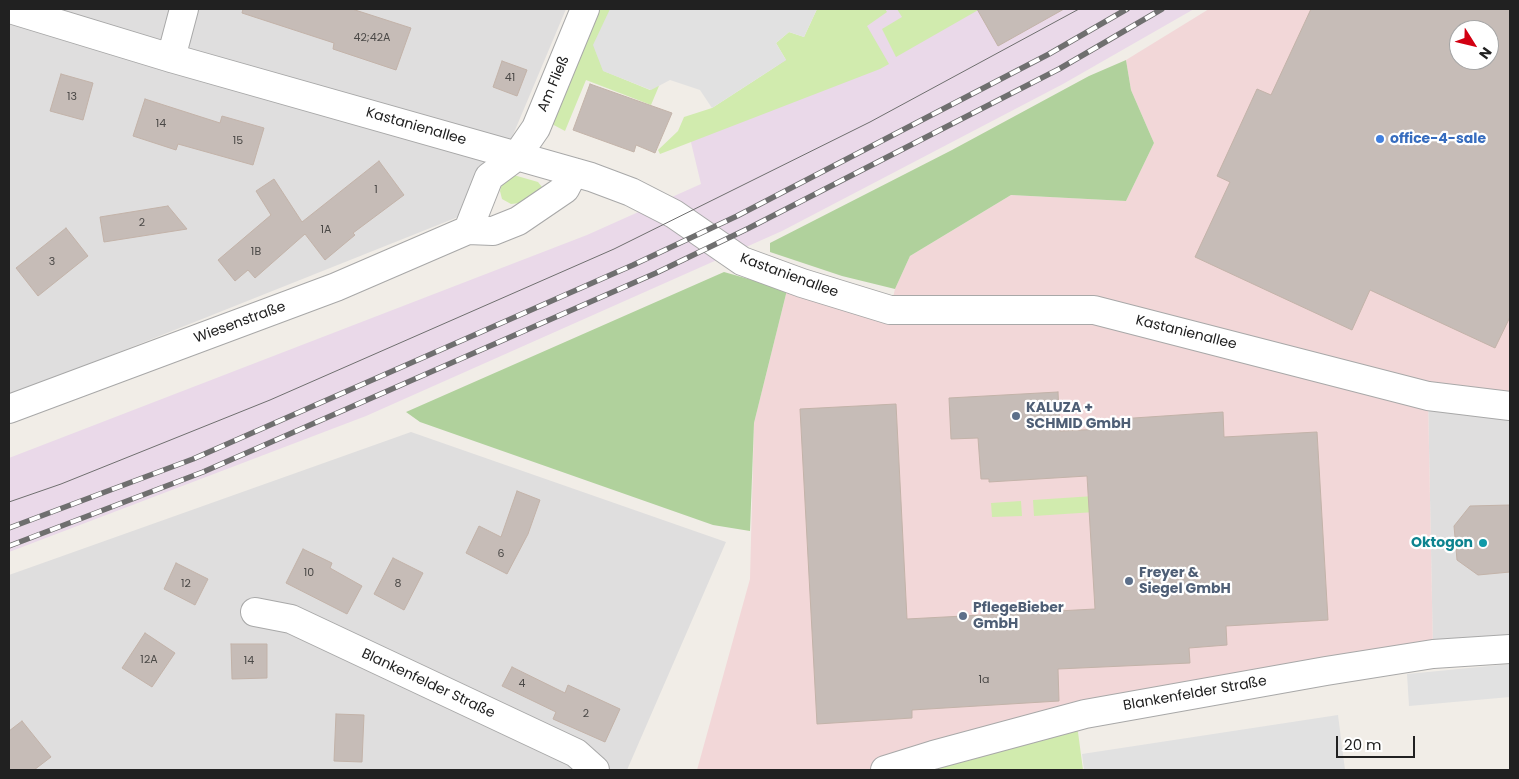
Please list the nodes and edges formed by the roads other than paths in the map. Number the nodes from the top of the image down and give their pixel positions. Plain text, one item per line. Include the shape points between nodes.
1 (10, 9) edge
2 (184, 9) edge
3 (586, 9) edge
4 (171, 58) junction
5 (516, 156) junction
6 (574, 172) junction
7 (468, 230) junction
8 (1510, 406) edge
9 (9, 409) edge
10 (255, 612) dead end
11 (1510, 649) edge
12 (595, 770) edge
13 (886, 770) edge

1 - 4 street, Kastanienallee
2 - 4 street
3 - 5 street, Am Fließ via 536,128
4 - 5 street, Kastanienallee
5 - 6 street, Kastanienallee
5 - 7 street via 489,177
6 - 7 street, Wiesenstraße via 566,189 518,221 492,231
6 - 8 street, Kastanienallee via 631,192 674,214 742,261 890,310 1094,310 1428,396
7 - 9 street, Wiesenstraße via 336,287
10 - 12 street, Blankenfelder Straße via 300,623 576,754
11 - 13 street, Blankenfelder Straße via 1434,654 1085,714

